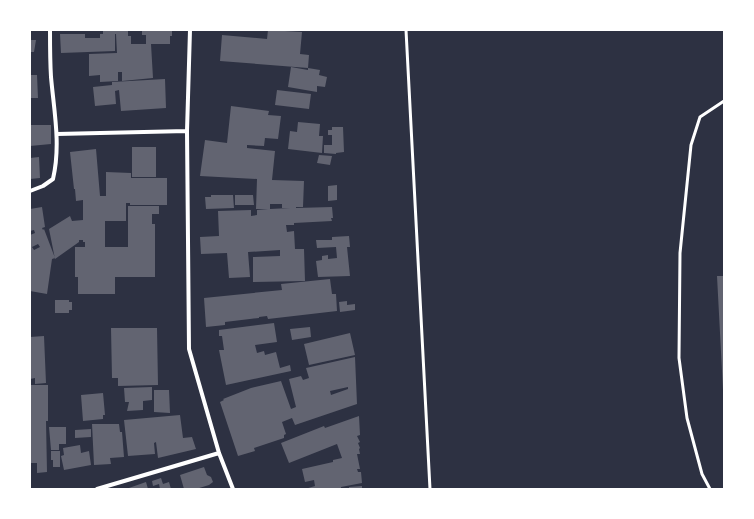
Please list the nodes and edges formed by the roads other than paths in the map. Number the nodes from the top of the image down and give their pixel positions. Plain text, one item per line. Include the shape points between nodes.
1 (50, 30) edge
2 (190, 30) edge
3 (406, 30) edge
4 (724, 102) edge
5 (187, 131) junction
6 (57, 134) junction
7 (30, 192) edge
8 (219, 453) junction
9 (97, 489) edge
10 (233, 489) edge
11 (430, 489) edge
12 (710, 489) edge

1 - 6 street via 51,76
2 - 5 street
3 - 11 lane
4 - 12 lane via 700,117 690,145 680,253 680,365 687,418 702,474
5 - 6 street
5 - 8 street via 189,349
6 - 7 street via 53,179
8 - 9 street
8 - 10 street

